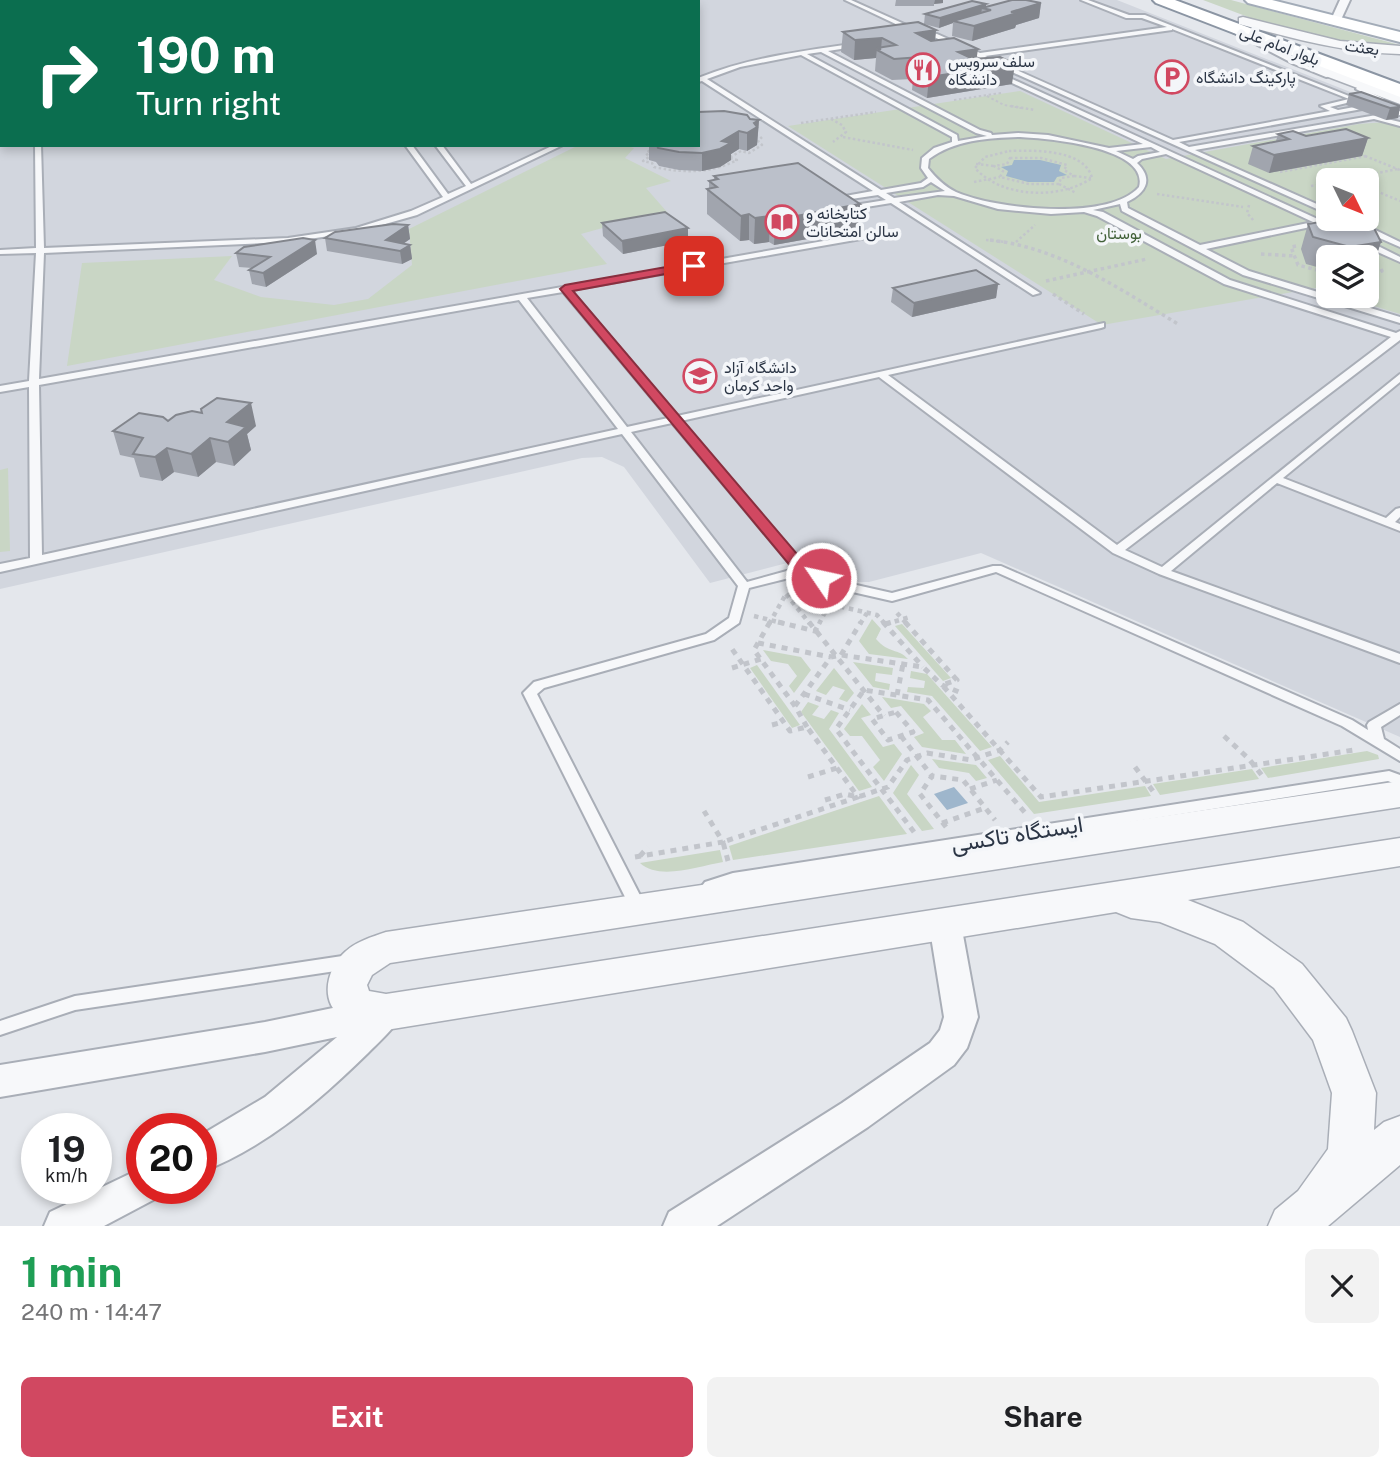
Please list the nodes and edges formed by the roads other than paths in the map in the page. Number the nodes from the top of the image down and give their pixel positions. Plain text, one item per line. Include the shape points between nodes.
1 (847, 0) edge
2 (1083, 0) edge
3 (1160, 0) edge
4 (1187, 0) edge
5 (1253, 0) edge
6 (1345, 0) edge
7 (1243, 21) junction
8 (1219, 22) junction
9 (1335, 22) junction
10 (1173, 28) junction
11 (916, 37) junction
12 (1400, 37) edge
13 (927, 42) edge
14 (869, 44) edge
15 (822, 50) junction
16 (1400, 50) edge
17 (802, 53) junction
18 (978, 55) junction
19 (961, 57) edge
20 (1320, 60) junction
21 (996, 74) edge
22 (1400, 78) edge
23 (701, 80) edge
24 (1400, 91) edge
25 (1400, 100) edge
26 (1353, 110) junction
27 (1339, 112) junction
28 (1400, 113) edge
29 (1370, 116) junction
30 (1400, 126) edge
31 (997, 136) junction
32 (956, 142) junction
33 (1171, 142) junction
34 (1151, 145) junction
35 (38, 147) edge
36 (409, 147) edge
37 (440, 147) edge
38 (556, 147) edge
39 (1104, 149) junction
40 (1187, 149) junction
41 (1167, 152) junction
42 (1135, 162) junction
43 (929, 180) junction
44 (470, 187) junction
45 (879, 192) junction
46 (954, 193) junction
47 (447, 198) junction
48 (893, 201) junction
49 (1123, 204) junction
50 (1316, 207) edge
51 (841, 210) junction
52 (1080, 210) junction
53 (853, 218) edge
54 (1316, 221) edge
55 (1316, 224) edge
56 (864, 226) dead end
57 (1339, 231) edge
58 (1370, 231) edge
59 (1343, 233) edge
60 (1355, 239) edge
61 (1400, 244) edge
62 (1199, 248) junction
63 (40, 250) junction
64 (0, 252) edge
65 (1400, 260) edge
66 (565, 289) junction
67 (1036, 293) dead end
68 (522, 296) junction
69 (1400, 320) edge
70 (1101, 326) dead end
71 (1398, 335) edge
72 (880, 373) junction
73 (1400, 377) edge
74 (34, 383) junction
75 (0, 389) edge
76 (674, 418) junction
77 (625, 431) junction
78 (1276, 479) junction
79 (1400, 511) edge
80 (1387, 523) junction
81 (1400, 528) edge
82 (1117, 551) junction
83 (36, 560) junction
84 (0, 568) edge
85 (802, 571) junction
86 (1163, 572) junction
87 (744, 586) junction
88 (1400, 659) edge
89 (1400, 709) edge
90 (1371, 744) junction
91 (1400, 756) edge
92 (1400, 781) edge
93 (1400, 794) edge
94 (1400, 852) edge
95 (1100, 900) junction
96 (638, 909) junction
97 (945, 924) junction
98 (358, 961) junction
99 (386, 1012) junction
100 (0, 1028) edge
101 (0, 1081) edge
102 (1400, 1137) edge
103 (217, 1147) edge
104 (126, 1194) edge
105 (1303, 1216) edge
106 (64, 1226) edge
107 (683, 1226) edge

1 - 11 lane
2 - 10 lane
3 - 8 main road, بلوار امام علی
4 - 7 main road, بلوار امام علی
5 - 9 main road
6 - 9 street
7 - 16 street, بعثت via 1322,41
7 - 22 main road, بلوار امام علی
8 - 20 main road, بلوار امام علی
8 - 26 lane via 1296,63 1381,99 1379,104
9 - 12 main road
10 - 18 lane
10 - 27 lane via 1356,100 1323,106
11 - 13 lane
11 - 18 lane via 935,35
14 - 15 lane
15 - 17 lane
15 - 31 lane via 978,132
17 - 23 lane via 739,64
17 - 32 lane via 955,136
18 - 19 lane
18 - 33 lane
20 - 24 main road, بلوار امام علی
20 - 25 street via 1320,69
21 - 34 lane
23 - 45 lane
26 - 27 lane
26 - 29 lane
27 - 33 lane
28 - 29 lane
29 - 30 lane
29 - 40 lane
31 - 32 lane
31 - 39 lane via 1052,138
32 - 43 lane via 927,160
33 - 34 lane
33 - 40 lane
34 - 39 lane
34 - 41 lane
35 - 63 lane
36 - 47 lane
37 - 44 lane
38 - 44 lane
39 - 42 lane
40 - 41 lane
40 - 50 lane
41 - 42 lane
41 - 54 lane
42 - 49 lane via 1144,183
43 - 45 lane
43 - 46 lane
44 - 47 lane
45 - 48 lane
45 - 51 lane via 828,201
46 - 48 lane
46 - 52 lane via 1021,209
47 - 63 lane via 387,222 323,236
48 - 51 lane
48 - 67 lane
49 - 52 lane
49 - 62 lane
51 - 53 lane
52 - 71 lane via 1100,214 1227,282
55 - 62 lane
56 - 66 lane via 875,233
57 - 59 lane
58 - 61 lane
60 - 65 lane
62 - 69 lane via 1246,273
63 - 64 lane
63 - 74 lane
66 - 68 lane
66 - 76 lane
68 - 74 lane
68 - 77 lane
70 - 72 lane
71 - 82 lane
72 - 76 lane
72 - 82 lane
73 - 78 lane
74 - 75 lane
74 - 83 lane
76 - 77 lane
76 - 85 lane
77 - 83 lane
77 - 87 lane
78 - 80 lane
78 - 86 lane
79 - 80 lane
80 - 81 lane
82 - 86 lane
83 - 84 lane
85 - 87 lane
85 - 90 lane via 892,597 997,568 1347,723
86 - 88 lane
87 - 96 lane via 735,620 710,637 539,685 530,693
89 - 90 lane via 1374,725
90 - 91 lane
92 - 96 lane, ایستگاه تاکسی via 1389,776 733,878
93 - 96 street
94 - 95 street
95 - 97 street
95 - 105 street via 1164,907 1229,933 1287,976 1331,1031 1354,1093 1350,1156
96 - 98 street via 386,947
97 - 99 street
97 - 107 street via 961,1017 955,1037 942,1054
98 - 99 street via 345,985 348,998 370,1012
98 - 100 lane via 75,1003
99 - 101 street
99 - 103 street via 293,1100
102 - 105 street
104 - 106 street

